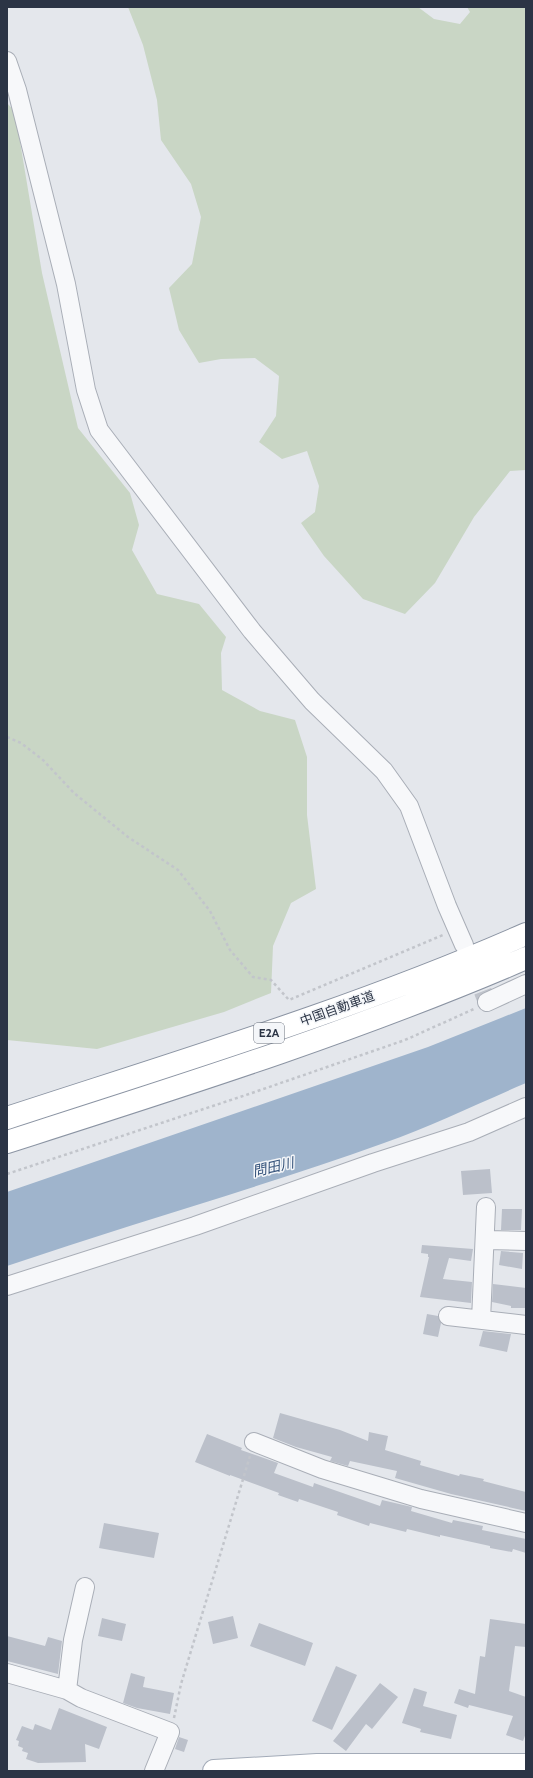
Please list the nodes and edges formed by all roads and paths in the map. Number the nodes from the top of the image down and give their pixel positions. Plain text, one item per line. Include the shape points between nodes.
1 (7, 61) edge
2 (7, 737) edge
3 (457, 929) junction
4 (526, 934) edge
5 (464, 945) dead end
6 (526, 958) edge
7 (526, 984) edge
8 (487, 1002) joint
9 (526, 1107) edge
10 (7, 1118) edge
11 (7, 1142) edge
12 (7, 1174) edge
13 (486, 1207) dead end
14 (485, 1240) junction
15 (526, 1241) edge
16 (7, 1286) edge
17 (448, 1316) dead end
18 (481, 1320) junction
19 (526, 1326) edge
20 (254, 1442) joint
21 (526, 1523) edge
22 (85, 1587) dead end
23 (7, 1673) edge
24 (67, 1690) junction
25 (170, 1732) junction
26 (518, 1767) edge
27 (316, 1768) edge
28 (154, 1771) edge
29 (214, 1771) edge

1 - 3 street via 17,90 66,284 86,390 99,430 252,631 312,701 384,771 409,806
2 - 3 path via 21,743 43,760 74,793 128,838 178,870 210,911 230,950 253,977 271,980 289,1000
3 - 5 street
4 - 10 main road, 中国自動車道 / E2A via 399,985 273,1031
6 - 11 main road, 中国自動車道 / E2A via 408,1007 278,1053
7 - 8 street
8 - 12 path via 405,1040
9 - 16 street via 469,1132 195,1226
13 - 14 street
14 - 15 street
14 - 18 street
17 - 18 street
18 - 19 street
20 - 21 street via 322,1469 421,1499
20 - 25 path via 181,1684
22 - 24 street via 73,1640
23 - 24 street
24 - 25 street via 80,1698
25 - 28 street
26 - 27 main road
27 - 29 main road

